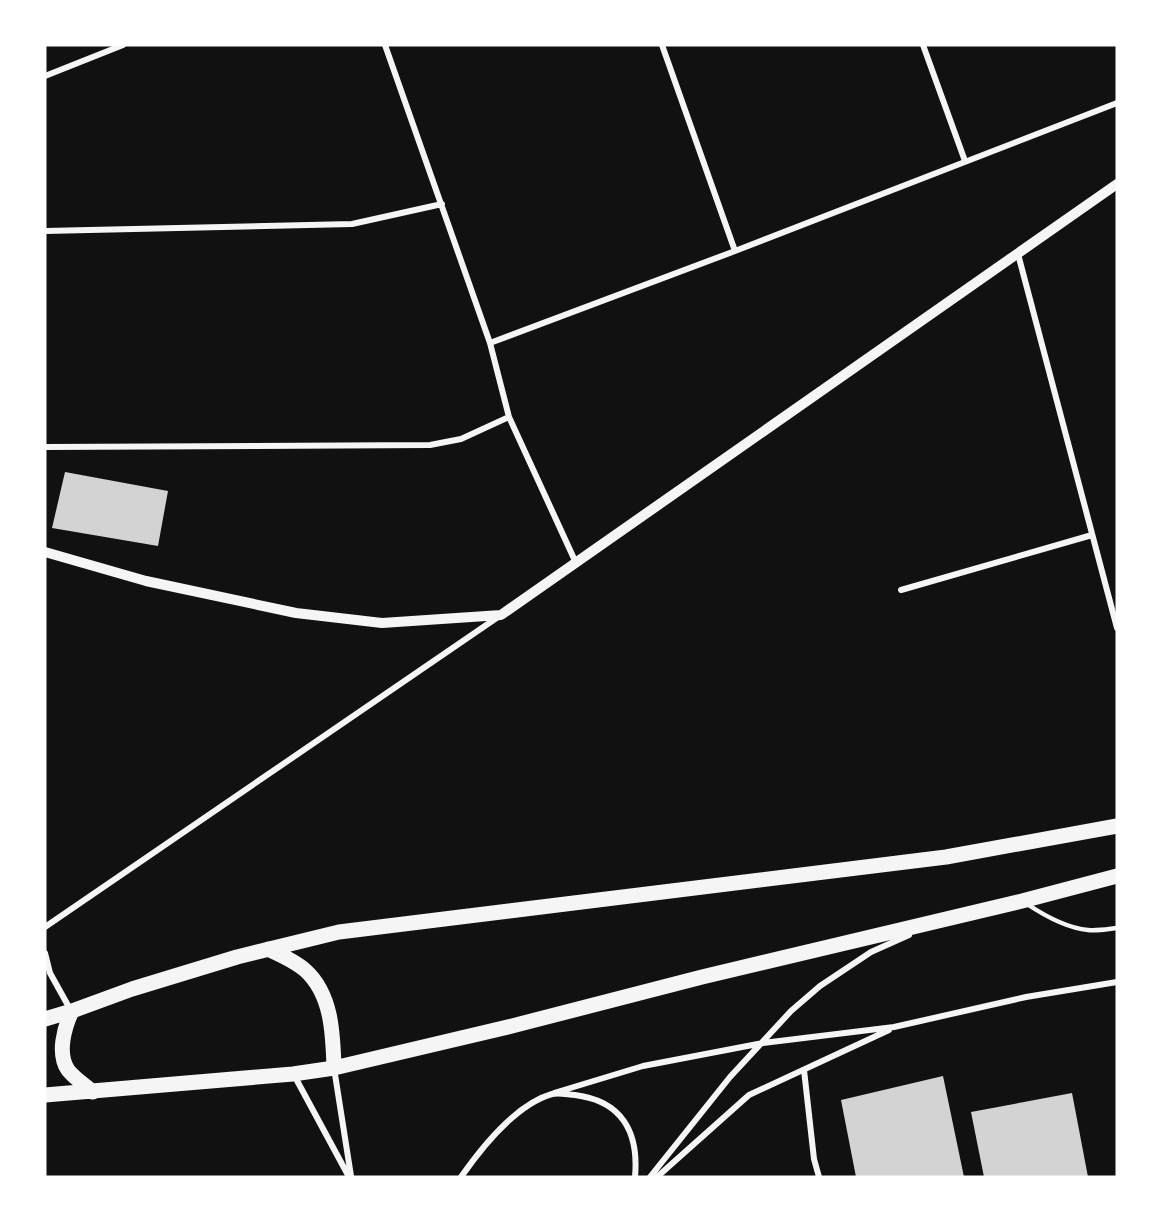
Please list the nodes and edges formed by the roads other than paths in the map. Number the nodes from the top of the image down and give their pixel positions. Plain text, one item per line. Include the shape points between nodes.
1 (123, 45) edge
2 (385, 45) edge
3 (662, 45) edge
4 (923, 45) edge
5 (45, 76) edge
6 (1117, 103) edge
7 (965, 161) junction
8 (1117, 184) edge
9 (442, 204) junction
10 (45, 231) edge
11 (735, 251) junction
12 (1018, 254) junction
13 (490, 344) junction
14 (509, 417) junction
15 (45, 447) edge
16 (1092, 535) junction
17 (45, 552) edge
18 (576, 563) junction
19 (901, 590) dead end
20 (501, 615) junction
21 (1117, 628) edge
22 (1117, 826) edge
23 (1117, 876) edge
24 (1022, 901) junction
25 (959, 916) junction
26 (45, 927) edge
27 (1117, 928) edge
28 (268, 949) junction
29 (45, 953) edge
30 (48, 973) edge
31 (1117, 982) edge
32 (72, 1011) junction
33 (45, 1019) edge
34 (894, 1027) junction
35 (763, 1043) junction
36 (334, 1068) junction
37 (804, 1070) junction
38 (293, 1074) junction
39 (93, 1092) junction
40 (554, 1093) junction
41 (45, 1095) edge
42 (350, 1177) edge
43 (461, 1177) edge
44 (635, 1177) edge
45 (650, 1177) edge
46 (657, 1177) edge
47 (819, 1177) edge

1 - 5 street
2 - 9 street
3 - 11 street
4 - 7 street
6 - 7 street
7 - 11 street
8 - 12 street
9 - 10 street via 352,224
9 - 13 street
11 - 13 street
12 - 16 street
12 - 18 street
13 - 14 street
14 - 15 street via 461,439 430,445
14 - 18 street
16 - 19 street
16 - 21 street
17 - 20 street via 146,581 296,613 382,623
18 - 20 street
20 - 26 street
22 - 28 main road via 946,857 339,932
23 - 24 main road
24 - 25 main road
24 - 27 lane via 1068,925 1088,930
25 - 35 street via 899,938 862,958 819,986
25 - 36 main road
28 - 32 main road
28 - 36 main road via 306,971 322,991 332,1023
29 - 30 street
30 - 32 street
31 - 34 street via 1026,997
32 - 33 main road
32 - 39 main road via 64,1028 64,1061 74,1077
34 - 35 street
34 - 37 street
35 - 40 street via 643,1066
35 - 45 street via 730,1077
36 - 38 main road
36 - 42 street
37 - 46 street via 749,1095
37 - 47 street
38 - 39 main road
38 - 42 street
39 - 41 main road
40 - 43 street via 526,1107 496,1133
40 - 44 street via 584,1096 612,1107 630,1128 637,1158

